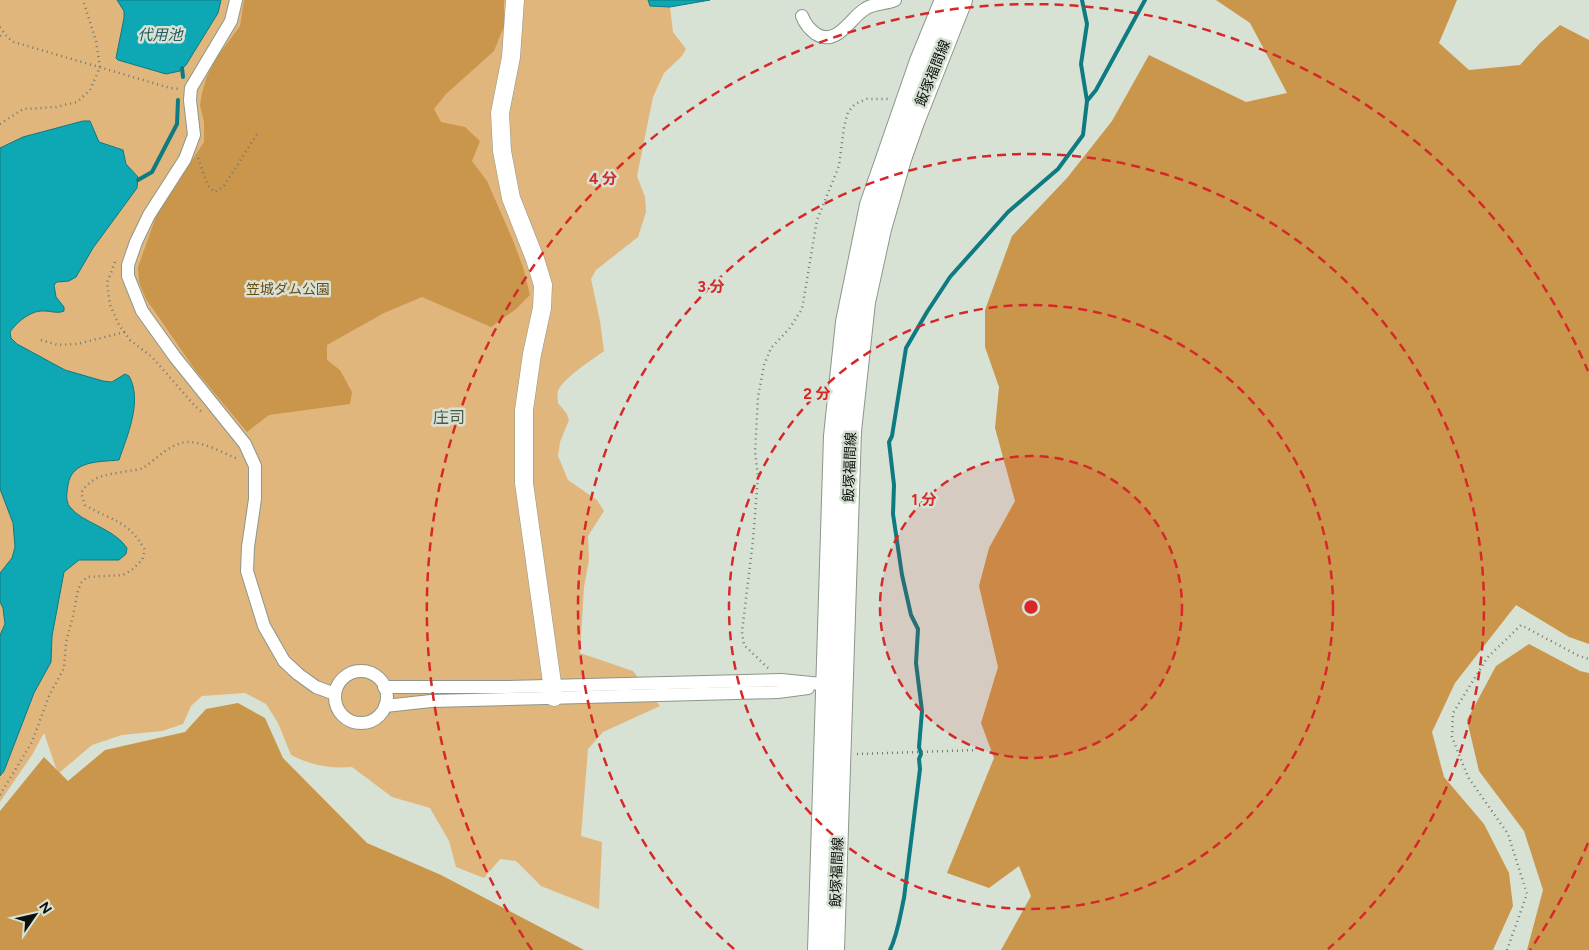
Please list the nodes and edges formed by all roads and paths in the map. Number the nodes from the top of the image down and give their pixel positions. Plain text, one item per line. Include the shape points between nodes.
1 (83, 0) edge
2 (236, 0) edge
3 (515, 0) edge
4 (895, 0) edge
5 (945, 0) edge
6 (962, 0) edge
7 (802, 16) dead end
8 (0, 27) edge
9 (4, 33) junction
10 (0, 36) edge
11 (100, 67) junction
12 (191, 88) junction
13 (907, 99) junction
14 (0, 124) edge
15 (259, 131) dead end
16 (192, 140) junction
17 (125, 332) dead end
18 (42, 340) dead end
19 (255, 466) junction
20 (1589, 659) edge
21 (781, 680) junction
22 (834, 685) junction
23 (384, 687) junction
24 (553, 691) junction
25 (335, 694) junction
26 (385, 706) junction
27 (978, 750) dead end
28 (840, 754) junction
29 (0, 794) edge
30 (818, 950) edge
31 (834, 950) edge
32 (1507, 950) edge

1 - 11 path via 96,41
2 - 12 street via 231,21
3 - 24 street via 512,57 500,113 502,152 511,198 543,285 524,410 524,483
4 - 7 street via 865,8 831,38 815,33
5 - 13 main road, 飯塚福間線
6 - 22 main road, 飯塚福間線 via 901,159 865,302 851,430
8 - 9 path
9 - 10 path
9 - 11 path via 14,42
11 - 12 path via 170,88
11 - 14 path via 90,90 76,102 24,109
12 - 16 street
13 - 21 path via 867,99 854,104 848,112 840,166 817,220 802,308 789,329 771,348 764,365 758,397 755,452 758,476 753,540 742,632 744,645
13 - 22 main road, 飯塚福間線 via 870,205 846,322 834,436
15 - 16 path via 224,186 215,192 208,186
16 - 19 street via 185,159 149,215 136,242 128,265 128,276 142,311 245,444
17 - 18 path via 77,344 58,345
19 - 25 street via 255,499 247,571 264,626 284,661 316,687
19 - 29 path via 189,442 166,451 141,469 87,483 81,492 85,505 125,525 145,550 142,560 123,575 87,577 81,582 66,642 64,668 49,696 32,742
20 - 32 path via 1521,625 1487,658 1453,713 1452,737 1468,777 1508,834 1527,894
21 - 22 street
21 - 24 street
22 - 24 street via 778,692
22 - 28 main road, 飯塚福間線
22 - 30 main road, 飯塚福間線
23 - 24 street
23 - 25 street via 372,674 358,671 345,676 336,687
23 - 26 street
24 - 26 street
25 - 26 street via 338,710 351,721 359,723 375,719
27 - 28 path
28 - 31 main road, 飯塚福間線

